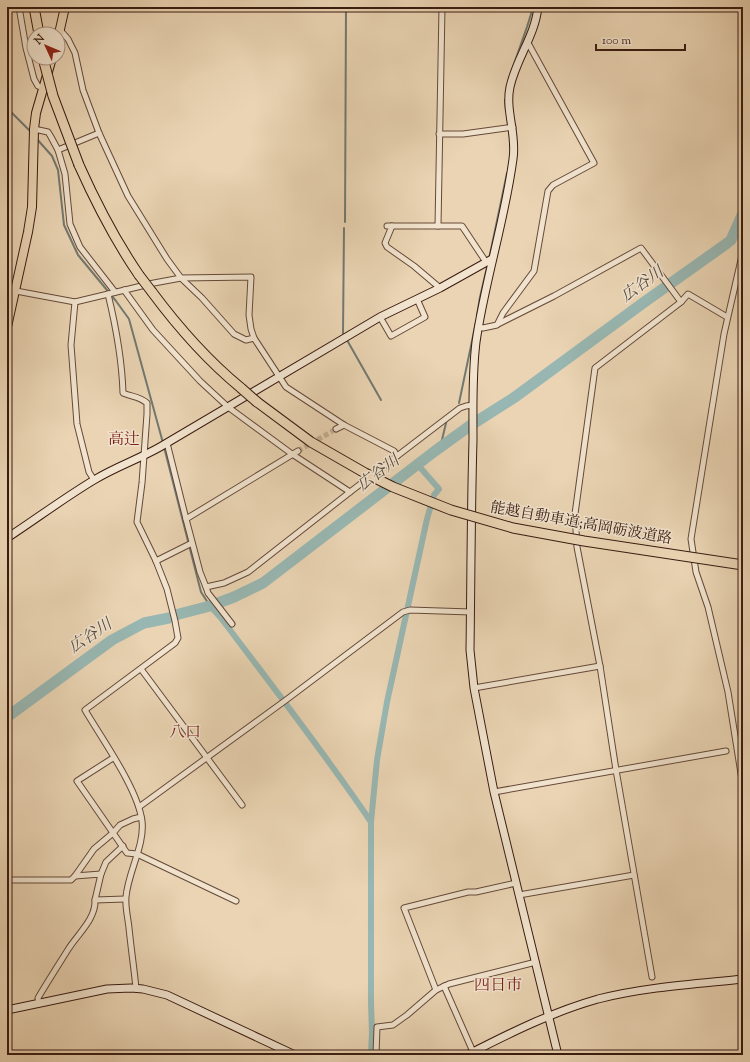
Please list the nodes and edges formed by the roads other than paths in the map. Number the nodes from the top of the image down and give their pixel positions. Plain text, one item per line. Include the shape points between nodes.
1 (19, 7) edge
2 (34, 7) edge
3 (65, 7) edge
4 (442, 7) edge
5 (538, 7) edge
6 (38, 26) edge
7 (61, 26) edge
8 (66, 38) edge
9 (528, 42) junction
10 (45, 66) edge
11 (50, 66) edge
12 (43, 88) junction
13 (510, 127) junction
14 (34, 130) junction
15 (99, 133) junction
16 (439, 134) junction
17 (58, 150) junction
18 (438, 226) junction
19 (743, 252) edge
20 (489, 261) junction
21 (182, 278) junction
22 (440, 288) junction
23 (124, 290) junction
24 (16, 291) junction
25 (111, 293) junction
26 (417, 299) junction
27 (75, 302) junction
28 (681, 302) junction
29 (380, 316) junction
30 (728, 317) junction
31 (8, 322) edge
32 (497, 325) junction
33 (479, 327) junction
34 (254, 338) junction
35 (278, 376) junction
36 (228, 407) junction
37 (473, 408) junction
38 (344, 425) junction
39 (336, 429) tunnel mouth
40 (164, 445) junction
41 (298, 451) tunnel mouth
42 (292, 454) junction
43 (144, 456) junction
44 (397, 456) junction
45 (94, 480) junction
46 (350, 492) junction
47 (186, 518) junction
48 (7, 538) edge
49 (192, 543) junction
50 (156, 561) junction
51 (743, 565) edge
52 (206, 587) junction
53 (471, 612) junction
54 (232, 624) dead end
55 (600, 666) junction
56 (141, 669) junction
57 (474, 688) junction
58 (726, 751) dead end
59 (207, 757) junction
60 (113, 758) junction
61 (616, 770) junction
62 (743, 786) edge
63 (494, 792) junction
64 (242, 805) dead end
65 (139, 807) junction
66 (141, 817) junction
67 (113, 833) junction
68 (123, 846) junction
69 (137, 854) junction
70 (101, 874) junction
71 (634, 874) junction
72 (75, 876) junction
73 (7, 880) edge
74 (516, 883) junction
75 (519, 895) junction
76 (126, 899) junction
77 (96, 900) junction
78 (236, 901) dead end
79 (536, 962) junction
80 (652, 978) dead end
81 (743, 979) edge
82 (444, 986) junction
83 (136, 988) junction
84 (436, 990) junction
85 (39, 1004) junction
86 (7, 1010) edge
87 (549, 1015) junction
88 (471, 1054) edge
89 (295, 1055) edge
90 (376, 1055) edge
91 (558, 1055) edge

1 - 12 street via 30,67 38,86
2 - 6 highway
3 - 7 main road
4 - 16 street
5 - 9 street
8 - 15 street via 75,53 83,90
9 - 13 street via 510,87
9 - 32 street via 594,163 553,185 548,191 534,271
10 - 51 highway, 能越自動車道;高岡砺波道路, bridge via 53,96 79,165 98,207 139,275 210,360 257,402 311,442 393,487 482,520 584,541
11 - 12 main road
12 - 14 main road
13 - 16 street via 463,134
13 - 20 street via 515,142 514,157
14 - 17 street via 48,132
14 - 24 main road via 32,207
15 - 17 street
15 - 21 street via 128,196 167,259
16 - 18 street
17 - 25 street via 65,174 70,224 80,247
18 - 20 street via 462,226
18 - 22 street via 390,226 386,243 387,247
19 - 30 street
20 - 22 street
20 - 33 street
21 - 23 street
21 - 34 street via 234,334 246,340
21 - 34 street via 251,277 249,315
22 - 26 street
23 - 25 street
23 - 36 street via 153,330
24 - 27 street
24 - 31 main road
25 - 27 street
25 - 43 street via 123,393 147,403
26 - 29 street
26 - 29 street via 425,317 391,336
27 - 45 street via 72,345 77,424 89,472
28 - 30 street via 688,294
28 - 32 street via 641,248
28 - 55 street via 595,368 576,514 577,546
29 - 35 street
30 - 62 street via 691,539 696,572 708,607 728,692
32 - 33 street
33 - 37 street via 473,373
34 - 35 street
35 - 36 street
35 - 38 street via 286,387
36 - 40 street
36 - 42 street
37 - 44 street via 460,408
37 - 53 street
38 - 39 street
38 - 44 street via 394,451
40 - 43 street
40 - 47 street
41 - 42 street
42 - 46 street
42 - 47 street
43 - 45 street via 114,468
43 - 50 street via 137,522
44 - 46 street
45 - 48 street
46 - 52 street via 248,572 224,583
47 - 49 street
49 - 50 street
49 - 52 street
50 - 56 street via 167,589 178,638
52 - 54 street
53 - 57 street via 470,650
53 - 59 street via 403,612
55 - 57 street
55 - 61 street
56 - 59 street
56 - 60 street via 85,710
57 - 63 street
58 - 61 street
59 - 64 street
59 - 65 street
60 - 65 street
60 - 67 street via 77,781
61 - 63 street
61 - 71 street
63 - 74 street
65 - 66 street
66 - 67 street via 120,825
66 - 69 street via 142,831
67 - 68 street
67 - 72 street via 94,849
68 - 69 street via 127,853
68 - 70 street via 106,862
69 - 76 street
69 - 78 street
70 - 72 street
70 - 77 street
71 - 75 street
71 - 80 street
72 - 73 street via 71,880
74 - 75 street
74 - 84 street via 404,908
75 - 79 street
76 - 77 street
76 - 83 street
77 - 85 street via 85,928 38,998
79 - 82 street
79 - 87 street
81 - 87 street via 618,995
82 - 84 street
82 - 88 street
83 - 85 street via 107,989
83 - 89 street via 167,995
84 - 90 street via 392,1024 377,1027
85 - 86 street
87 - 88 street
87 - 91 street

